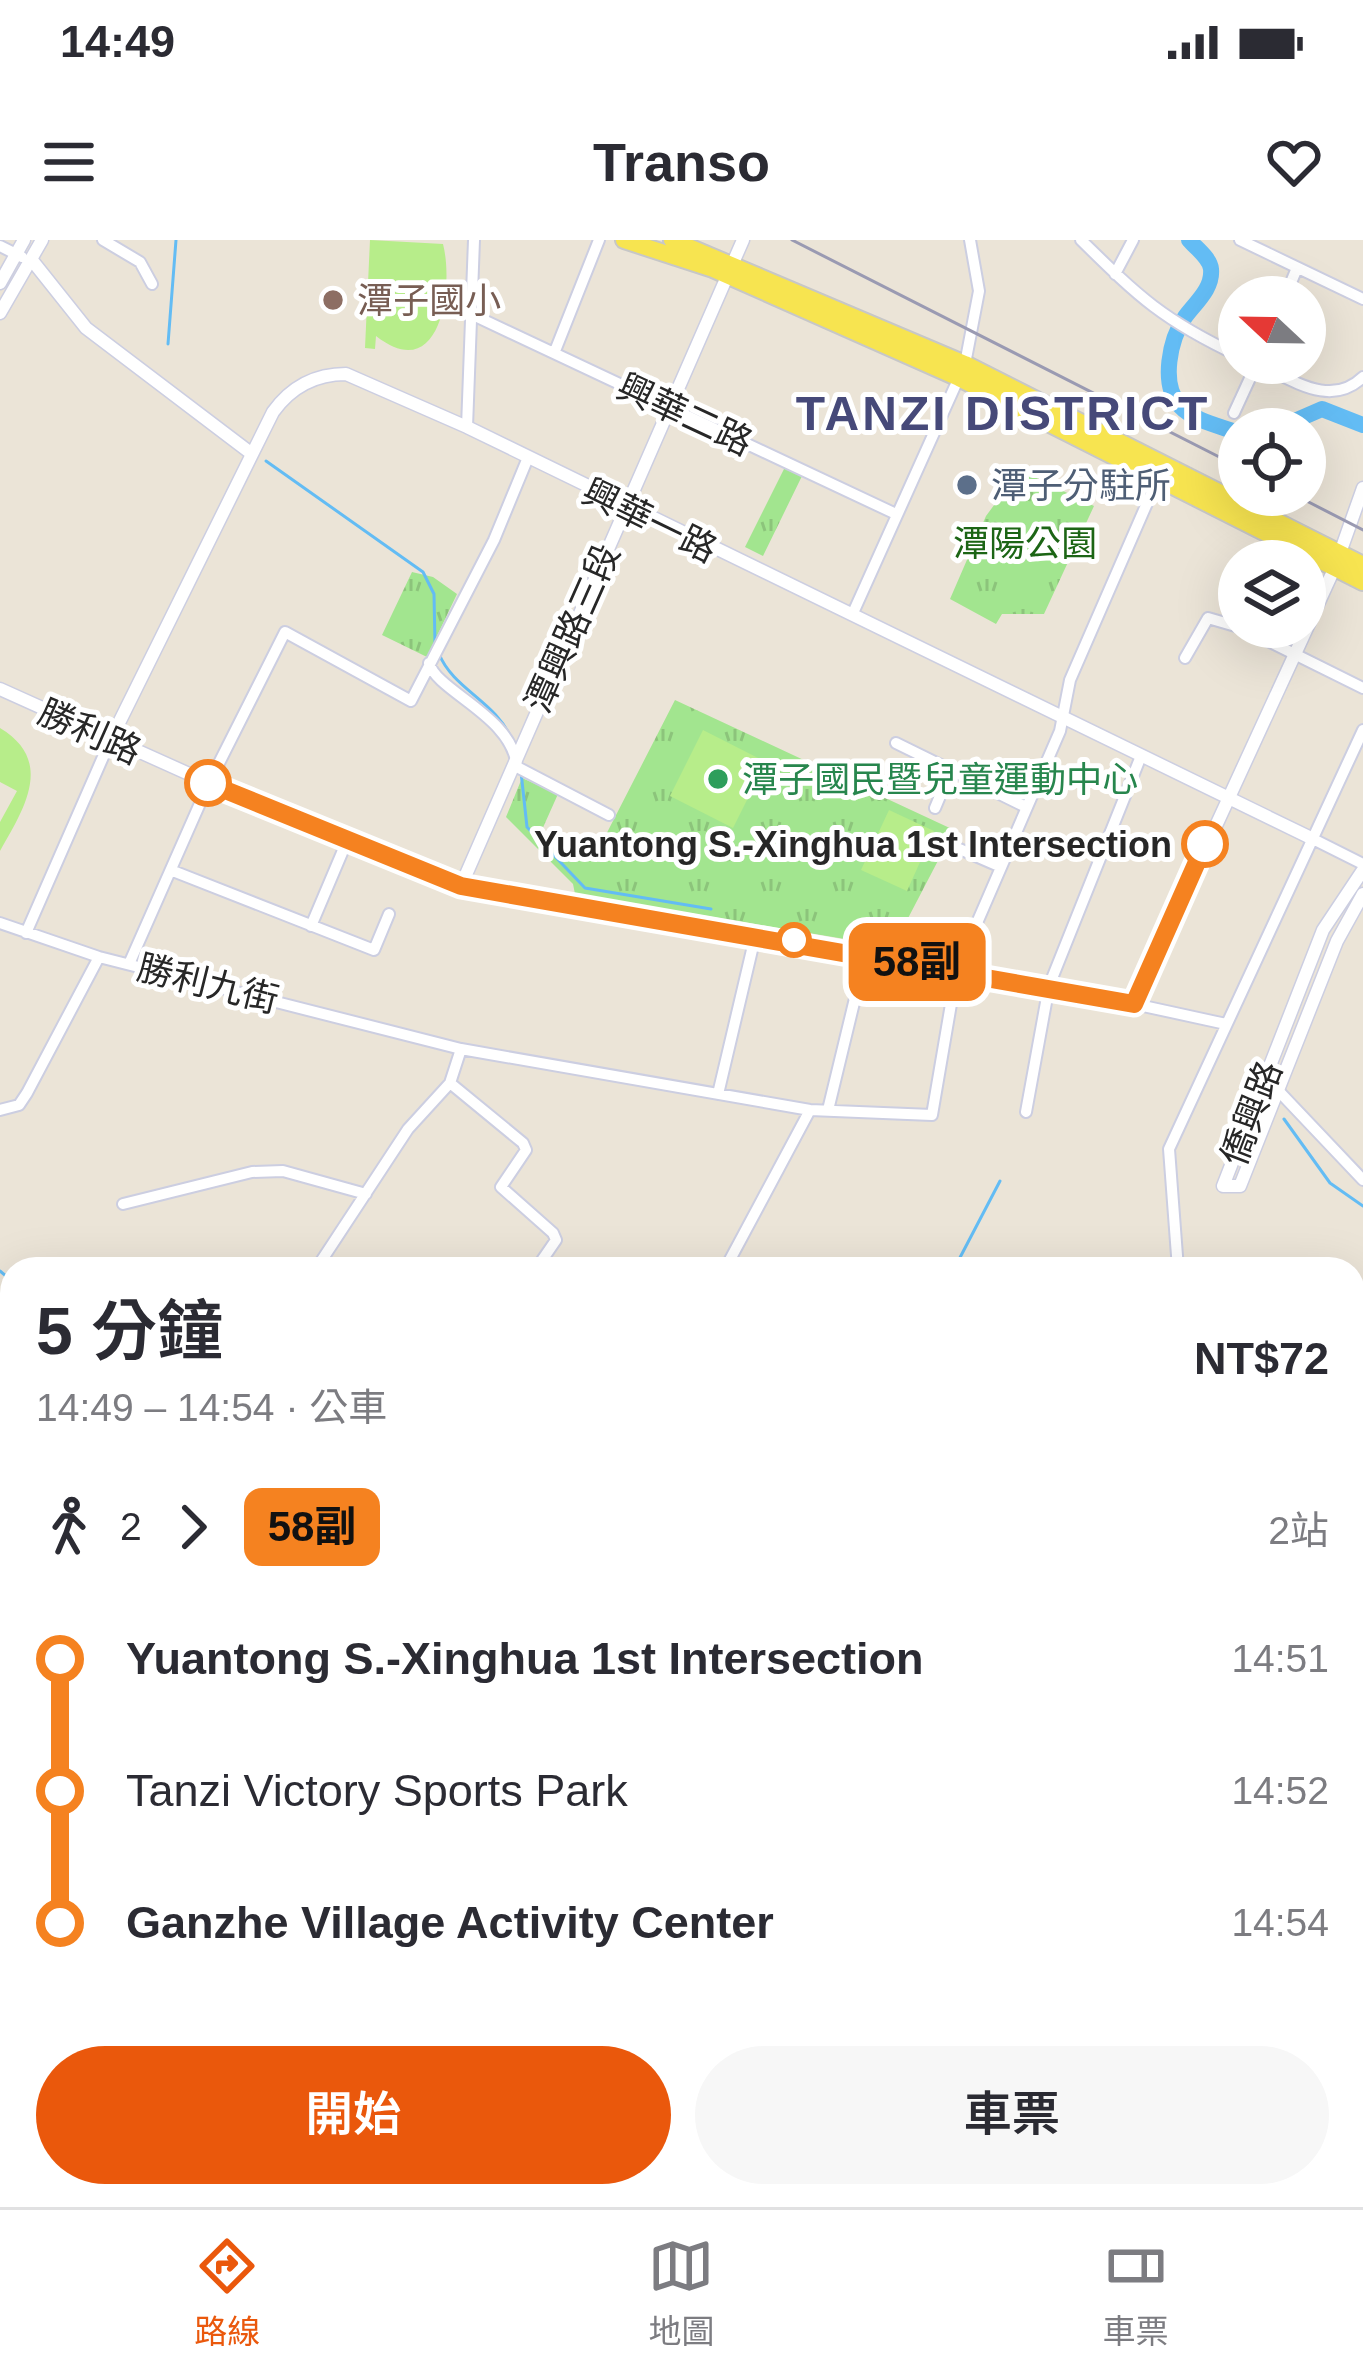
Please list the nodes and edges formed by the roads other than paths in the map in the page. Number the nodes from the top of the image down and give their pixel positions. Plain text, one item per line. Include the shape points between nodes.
1 (25, 240) edge
2 (42, 240) edge
3 (104, 240) edge
4 (474, 240) edge
5 (599, 240) edge
6 (624, 240) edge
7 (672, 240) edge
8 (743, 240) edge
9 (970, 240) edge
10 (1081, 240) edge
11 (1133, 240) edge
12 (1240, 240) edge
13 (0, 245) edge
14 (15, 256) junction
15 (31, 259) junction
16 (1297, 268) junction
17 (731, 269) junction
18 (1115, 274) junction
19 (1294, 276) edge
20 (0, 283) edge
21 (152, 284) dead end
22 (1363, 299) edge
23 (0, 313) edge
24 (473, 315) junction
25 (1218, 346) edge
26 (555, 351) junction
27 (962, 371) junction
28 (1363, 377) edge
29 (1305, 384) edge
30 (668, 408) junction
31 (467, 427) junction
32 (251, 454) junction
33 (527, 460) junction
34 (1158, 478) junction
35 (1363, 488) edge
36 (624, 507) junction
37 (896, 514) junction
38 (1337, 560) junction
39 (1363, 566) edge
40 (1363, 582) edge
41 (853, 613) junction
42 (1218, 621) edge
43 (1283, 648) edge
44 (434, 652) junction
45 (1295, 654) junction
46 (1185, 658) dead end
47 (1363, 688) edge
48 (0, 689) edge
49 (1062, 716) junction
50 (1363, 730) edge
51 (110, 741) junction
52 (896, 743) dead end
53 (1141, 756) junction
54 (519, 762) junction
55 (951, 770) junction
56 (208, 783) junction
57 (1226, 796) junction
58 (1026, 806) junction
59 (935, 808) dead end
60 (609, 815) dead end
61 (1312, 839) junction
62 (347, 841) junction
63 (948, 844) dead end
64 (1000, 867) junction
65 (1363, 867) edge
66 (172, 871) junction
67 (461, 886) junction
68 (1363, 894) edge
69 (389, 914) dead end
70 (0, 923) edge
71 (311, 926) junction
72 (26, 933) junction
73 (755, 934) junction
74 (866, 953) junction
75 (99, 957) junction
76 (129, 964) junction
77 (957, 969) junction
78 (1049, 986) junction
79 (1134, 1004) junction
80 (1226, 1024) junction
81 (461, 1049) junction
82 (1264, 1079) junction
83 (450, 1083) junction
84 (1279, 1088) junction
85 (718, 1094) junction
86 (0, 1110) edge
87 (810, 1110) junction
88 (828, 1110) junction
89 (1026, 1112) dead end
90 (1363, 1180) edge
91 (366, 1194) junction
92 (123, 1204) dead end
93 (324, 1257) edge
94 (544, 1257) edge
95 (731, 1257) edge
96 (1177, 1257) edge

1 - 14 street
2 - 15 street
3 - 21 street via 140,262
4 - 24 street
5 - 26 street
6 - 17 main road
7 - 17 main road
8 - 17 street, 潭興路三段
9 - 27 street via 980,291
10 - 18 street
11 - 18 street
12 - 16 street
13 - 14 street
14 - 15 street
14 - 20 street
15 - 23 street
15 - 32 street via 86,328
16 - 19 street
16 - 22 street
17 - 27 main road
17 - 30 street, 潭興路三段
18 - 25 street via 1171,323
24 - 26 street, 興華二路
24 - 31 street
26 - 30 street, 興華二路
27 - 34 main road
27 - 37 street
27 - 38 main road
28 - 29 street via 1333,396
30 - 36 street, 潭興路三段
30 - 37 street, 興華二路
31 - 32 street, 興華一路 via 331,374 290,391
31 - 33 street, 興華一路
32 - 51 street, 興華一路
33 - 36 street, 興華一路
33 - 44 street
34 - 38 main road
34 - 49 street via 1079,655
35 - 38 street
36 - 41 street, 興華一路
36 - 54 street, 潭興路三段
37 - 41 street
38 - 39 main road
38 - 40 main road
38 - 45 street
41 - 49 street, 興華一路
42 - 46 street via 1208,618
43 - 45 street
44 - 54 street via 436,680 479,708
44 - 56 street via 411,701 285,632
45 - 47 street
45 - 57 street
48 - 51 street, 勝利路
49 - 53 street, 興華一路
49 - 58 street
50 - 61 street
51 - 56 street, 勝利路
51 - 72 street
52 - 55 street
53 - 57 street, 興華一路
53 - 78 street
54 - 60 street
54 - 67 street, 潭興路三段
55 - 58 street
55 - 59 street
56 - 62 street, 勝利路
56 - 66 street
57 - 61 street, 興華一路
57 - 79 street
58 - 64 street
61 - 65 street, 興華一路
61 - 80 street
62 - 67 street, 勝利路
62 - 71 street
63 - 64 street
64 - 77 street
65 - 82 street, 僑興路 via 1323,930
66 - 71 street
66 - 76 street
67 - 73 street, 勝利路
68 - 84 street, 僑興路
69 - 71 street via 374,950
70 - 72 street, 勝利九街
72 - 75 street, 勝利九街
73 - 74 street, 勝利路
73 - 85 street
74 - 77 street, 勝利路
74 - 88 street
75 - 76 street, 勝利九街
75 - 86 street via 27,1093
76 - 81 street, 勝利九街
77 - 78 street, 勝利路
77 - 88 street, 勝利九街 via 932,1115
78 - 79 street, 勝利路
78 - 89 street
79 - 80 street, 勝利路
80 - 96 street via 1169,1149
81 - 83 street
81 - 85 street, 勝利九街
82 - 84 street
82 - 84 street, 僑興路 via 1222,1186 1240,1186
83 - 91 street
83 - 94 street via 524,1143 500,1186 553,1233
84 - 90 street
85 - 87 street, 勝利九街
87 - 88 street, 勝利九街
87 - 95 street
91 - 92 street via 283,1171 252,1172
91 - 93 street

